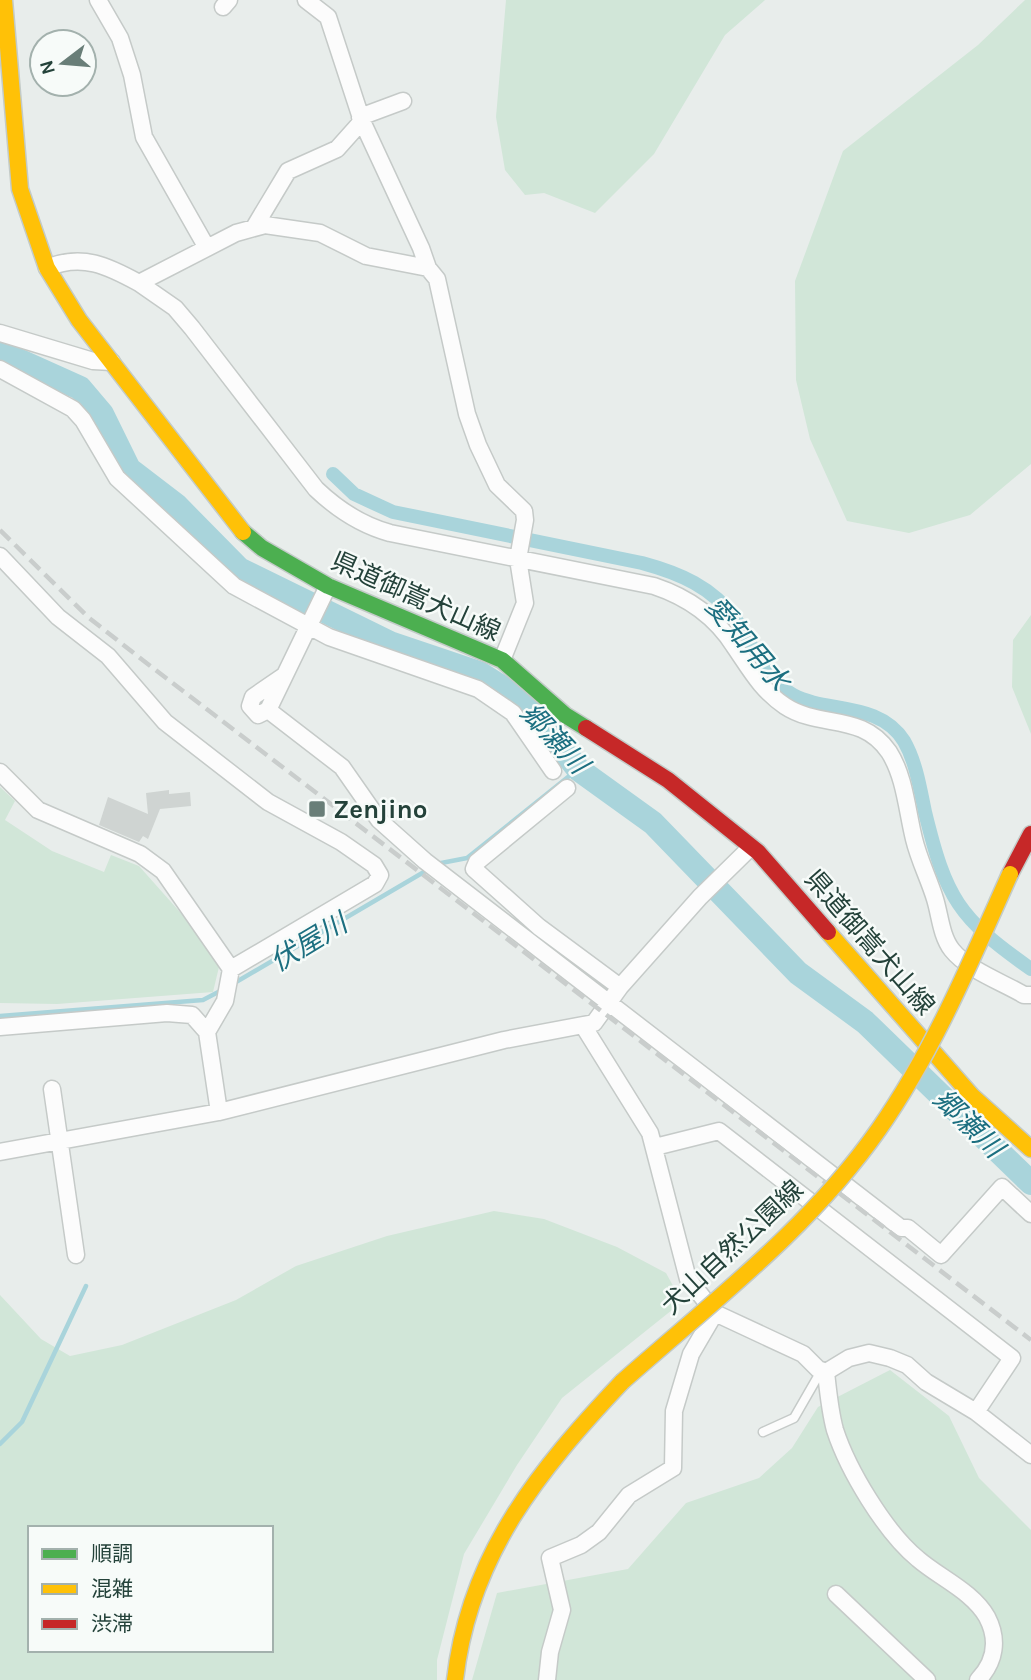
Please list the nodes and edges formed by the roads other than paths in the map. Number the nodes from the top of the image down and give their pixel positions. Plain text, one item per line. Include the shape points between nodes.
1 (4, 0) edge
2 (98, 0) edge
3 (306, 0) edge
4 (403, 102) dead end
5 (361, 119) junction
6 (255, 226) junction
7 (207, 248) junction
8 (47, 268) junction
9 (428, 268) junction
10 (139, 283) junction
11 (0, 333) edge
12 (112, 362) junction
13 (0, 369) edge
14 (0, 556) edge
15 (518, 559) junction
16 (325, 591) junction
17 (306, 627) junction
18 (502, 660) junction
19 (553, 771) dead end
20 (0, 772) edge
21 (567, 788) dead end
22 (1031, 834) edge
23 (751, 846) junction
24 (231, 969) junction
25 (620, 987) junction
26 (1031, 995) edge
27 (610, 1002) junction
28 (0, 1027) edge
29 (583, 1027) junction
30 (207, 1032) junction
31 (52, 1090) dead end
32 (219, 1112) junction
33 (59, 1141) junction
34 (655, 1147) junction
35 (1031, 1149) edge
36 (0, 1152) edge
37 (1031, 1214) edge
38 (76, 1255) dead end
39 (715, 1313) junction
40 (826, 1372) junction
41 (976, 1412) junction
42 (763, 1433) dead end
43 (1031, 1455) edge
44 (836, 1594) dead end
45 (456, 1680) edge
46 (547, 1680) edge
47 (926, 1680) edge
48 (978, 1680) edge

1 - 8 main road, 県道御嵩犬山線 via 20,189
2 - 7 street via 120,38 144,137
3 - 5 street via 328,17
4 - 5 street
5 - 6 street via 337,149 288,171
5 - 9 street
6 - 7 street
6 - 9 street via 320,233 366,256
7 - 10 street
8 - 10 street via 72,261 98,263
8 - 12 main road, 県道御嵩犬山線
9 - 15 street via 437,279 448,315 467,414 478,445 497,485 524,511
10 - 15 street via 175,308 316,489 342,511 375,529
11 - 12 street via 93,362
12 - 16 main road, 県道御嵩犬山線 via 236,526
13 - 17 street via 73,409 107,465 129,490 234,586
14 - 24 street via 58,617 108,656 165,722 268,802 341,842 374,865 380,875 375,884
15 - 18 street via 525,603
15 - 26 street via 675,593 717,625 758,684 788,708 872,733 898,770 925,878 951,949 965,962
16 - 17 street
16 - 18 main road, 県道御嵩犬山線
17 - 19 street via 478,690 513,713
17 - 27 street via 268,710 342,766 379,820 425,861
18 - 23 main road, 県道御嵩犬山線 via 565,715 668,780
20 - 24 street via 38,810 140,854 163,871
21 - 25 street via 474,869 539,927
22 - 45 main road, 犬山自然公園線, bridge via 914,1076 854,1162 794,1227 622,1382 524,1494 470,1608
23 - 25 street
23 - 35 main road, 県道御嵩犬山線 via 972,1096
24 - 30 street via 225,1001
25 - 27 street
27 - 29 street via 600,1017
27 - 37 street via 941,1255 1002,1187
28 - 30 street via 167,1013 192,1016
29 - 32 street via 504,1040
29 - 34 street
30 - 32 street
31 - 33 street
32 - 33 street
33 - 36 street
33 - 38 street
34 - 39 street via 688,1279
34 - 41 street via 719,1131 1012,1358
39 - 40 street via 803,1354
39 - 46 street via 691,1354 674,1411 673,1468 629,1496 599,1532 550,1558 562,1610
40 - 41 street via 849,1358 869,1353 890,1358
40 - 42 lane via 817,1378 794,1418
40 - 48 street via 835,1430 854,1474 912,1555 973,1598 987,1617 995,1638 993,1658
41 - 43 street
44 - 47 street

